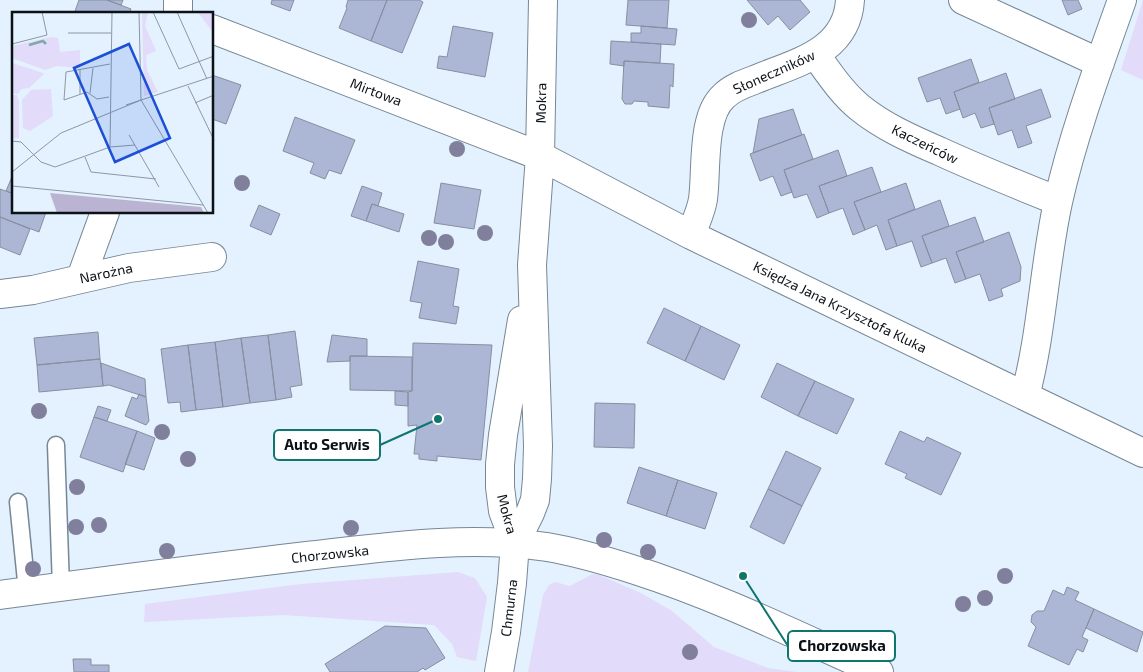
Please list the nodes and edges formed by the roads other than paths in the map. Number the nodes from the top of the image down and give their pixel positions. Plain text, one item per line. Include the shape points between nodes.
1 (542, 0) edge
2 (850, 0) edge
3 (963, 0) edge
4 (1122, 0) edge
5 (214, 30) edge
6 (815, 54) junction
7 (1100, 63) junction
8 (540, 156) junction
9 (1058, 201) junction
10 (104, 214) edge
11 (691, 235) junction
12 (212, 257) dead end
13 (532, 265) junction
14 (81, 278) junction
15 (0, 294) edge
16 (1025, 396) junction
17 (56, 445) dead end
18 (1143, 453) edge
19 (18, 502) dead end
20 (515, 543) junction
21 (61, 587) junction
22 (26, 591) junction
23 (0, 595) edge
24 (499, 672) edge
25 (879, 672) edge

1 - 8 street, Mokra
2 - 6 street, Słoneczników via 845,25 827,46
3 - 7 street
4 - 7 street
5 - 8 street, Mirtowa
6 - 9 street, Kaczeńców via 842,91 880,122 905,136
6 - 11 street, Słoneczników via 735,88 715,107 707,140 702,200
7 - 9 street
8 - 11 street, Księdza Jana Krzysztofa Kluka
8 - 13 street, Mokra
9 - 16 street via 1032,370
10 - 14 street
11 - 16 street, Księdza Jana Krzysztofa Kluka
12 - 14 street, Narożna
13 - 20 street, Mokra via 537,479 535,500
13 - 20 street, Mokra via 507,406 499,477 504,510
14 - 15 street, Narożna
16 - 18 street, Księdza Jana Krzysztofa Kluka
17 - 21 lane
19 - 22 lane
20 - 21 street, Chorzowska via 410,545
20 - 24 street, Chmurna
20 - 25 street, Chorzowska via 582,554 679,584
21 - 22 street, Chorzowska
22 - 23 street, Chorzowska

